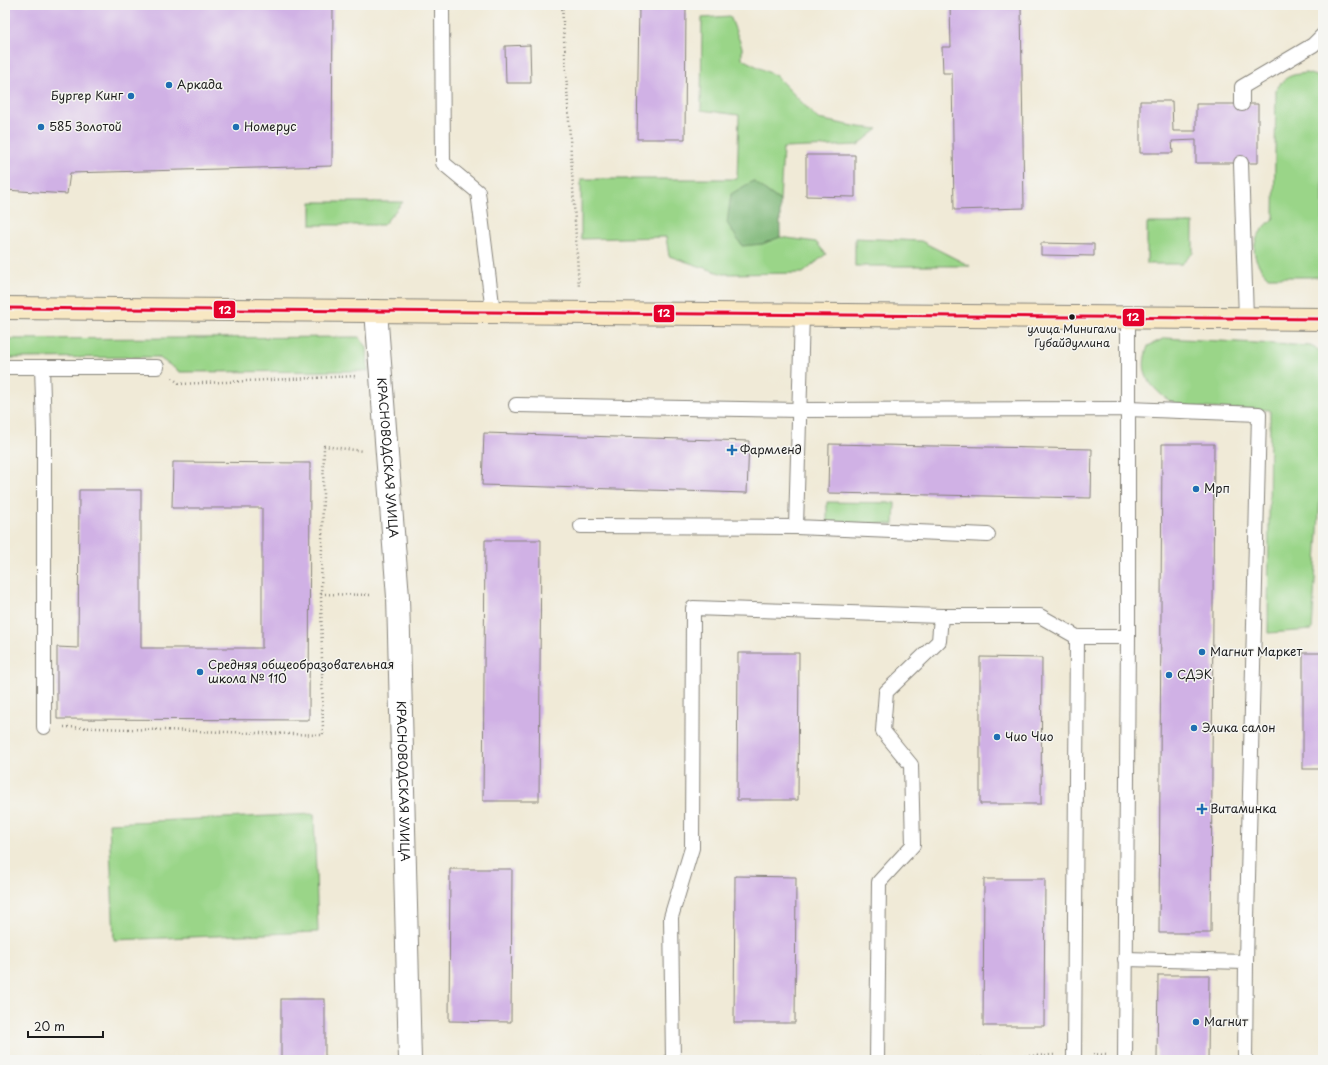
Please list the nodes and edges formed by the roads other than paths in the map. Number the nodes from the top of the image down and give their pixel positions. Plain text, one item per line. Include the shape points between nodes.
1 (442, 5) edge
2 (1323, 35) edge
3 (1242, 104) dead end
4 (1241, 163) dead end
5 (5, 308) edge
6 (376, 311) junction
7 (493, 312) junction
8 (802, 314) junction
9 (1128, 317) junction
10 (1246, 318) junction
11 (1323, 319) edge
12 (5, 366) edge
13 (42, 367) junction
14 (157, 367) road end
15 (516, 405) dead end
16 (1128, 409) junction
17 (800, 410) junction
18 (581, 526) dead end
19 (796, 527) junction
20 (988, 535) dead end
21 (941, 616) junction
22 (1077, 637) junction
23 (1128, 638) junction
24 (44, 727) road end
25 (1125, 959) junction
26 (1246, 962) junction
27 (1074, 1057) edge
28 (1125, 1058) edge
29 (410, 1060) edge
30 (673, 1060) edge
31 (878, 1060) edge
32 (1245, 1060) edge

1 - 7 lane via 442,163 478,192
2 - 3 lane via 1313,45 1242,87
4 - 10 lane
5 - 6 main road
6 - 7 main road
6 - 29 street, КРАСНОВОДСКАЯ УЛИЦА via 398,597
7 - 8 main road
8 - 9 main road
8 - 17 lane
9 - 10 main road
9 - 16 lane
10 - 11 main road
12 - 13 lane
13 - 14 lane
13 - 24 lane
15 - 17 lane
16 - 17 lane
16 - 23 lane
16 - 26 lane via 1259,414
17 - 19 lane
18 - 19 lane
19 - 20 lane
21 - 22 lane via 1040,616
21 - 30 lane via 693,608 692,848 671,917
21 - 31 lane via 939,641 886,692 883,731 911,765 913,845 879,882
22 - 23 lane
22 - 27 lane
23 - 25 lane
25 - 26 lane
25 - 28 lane
26 - 32 lane

